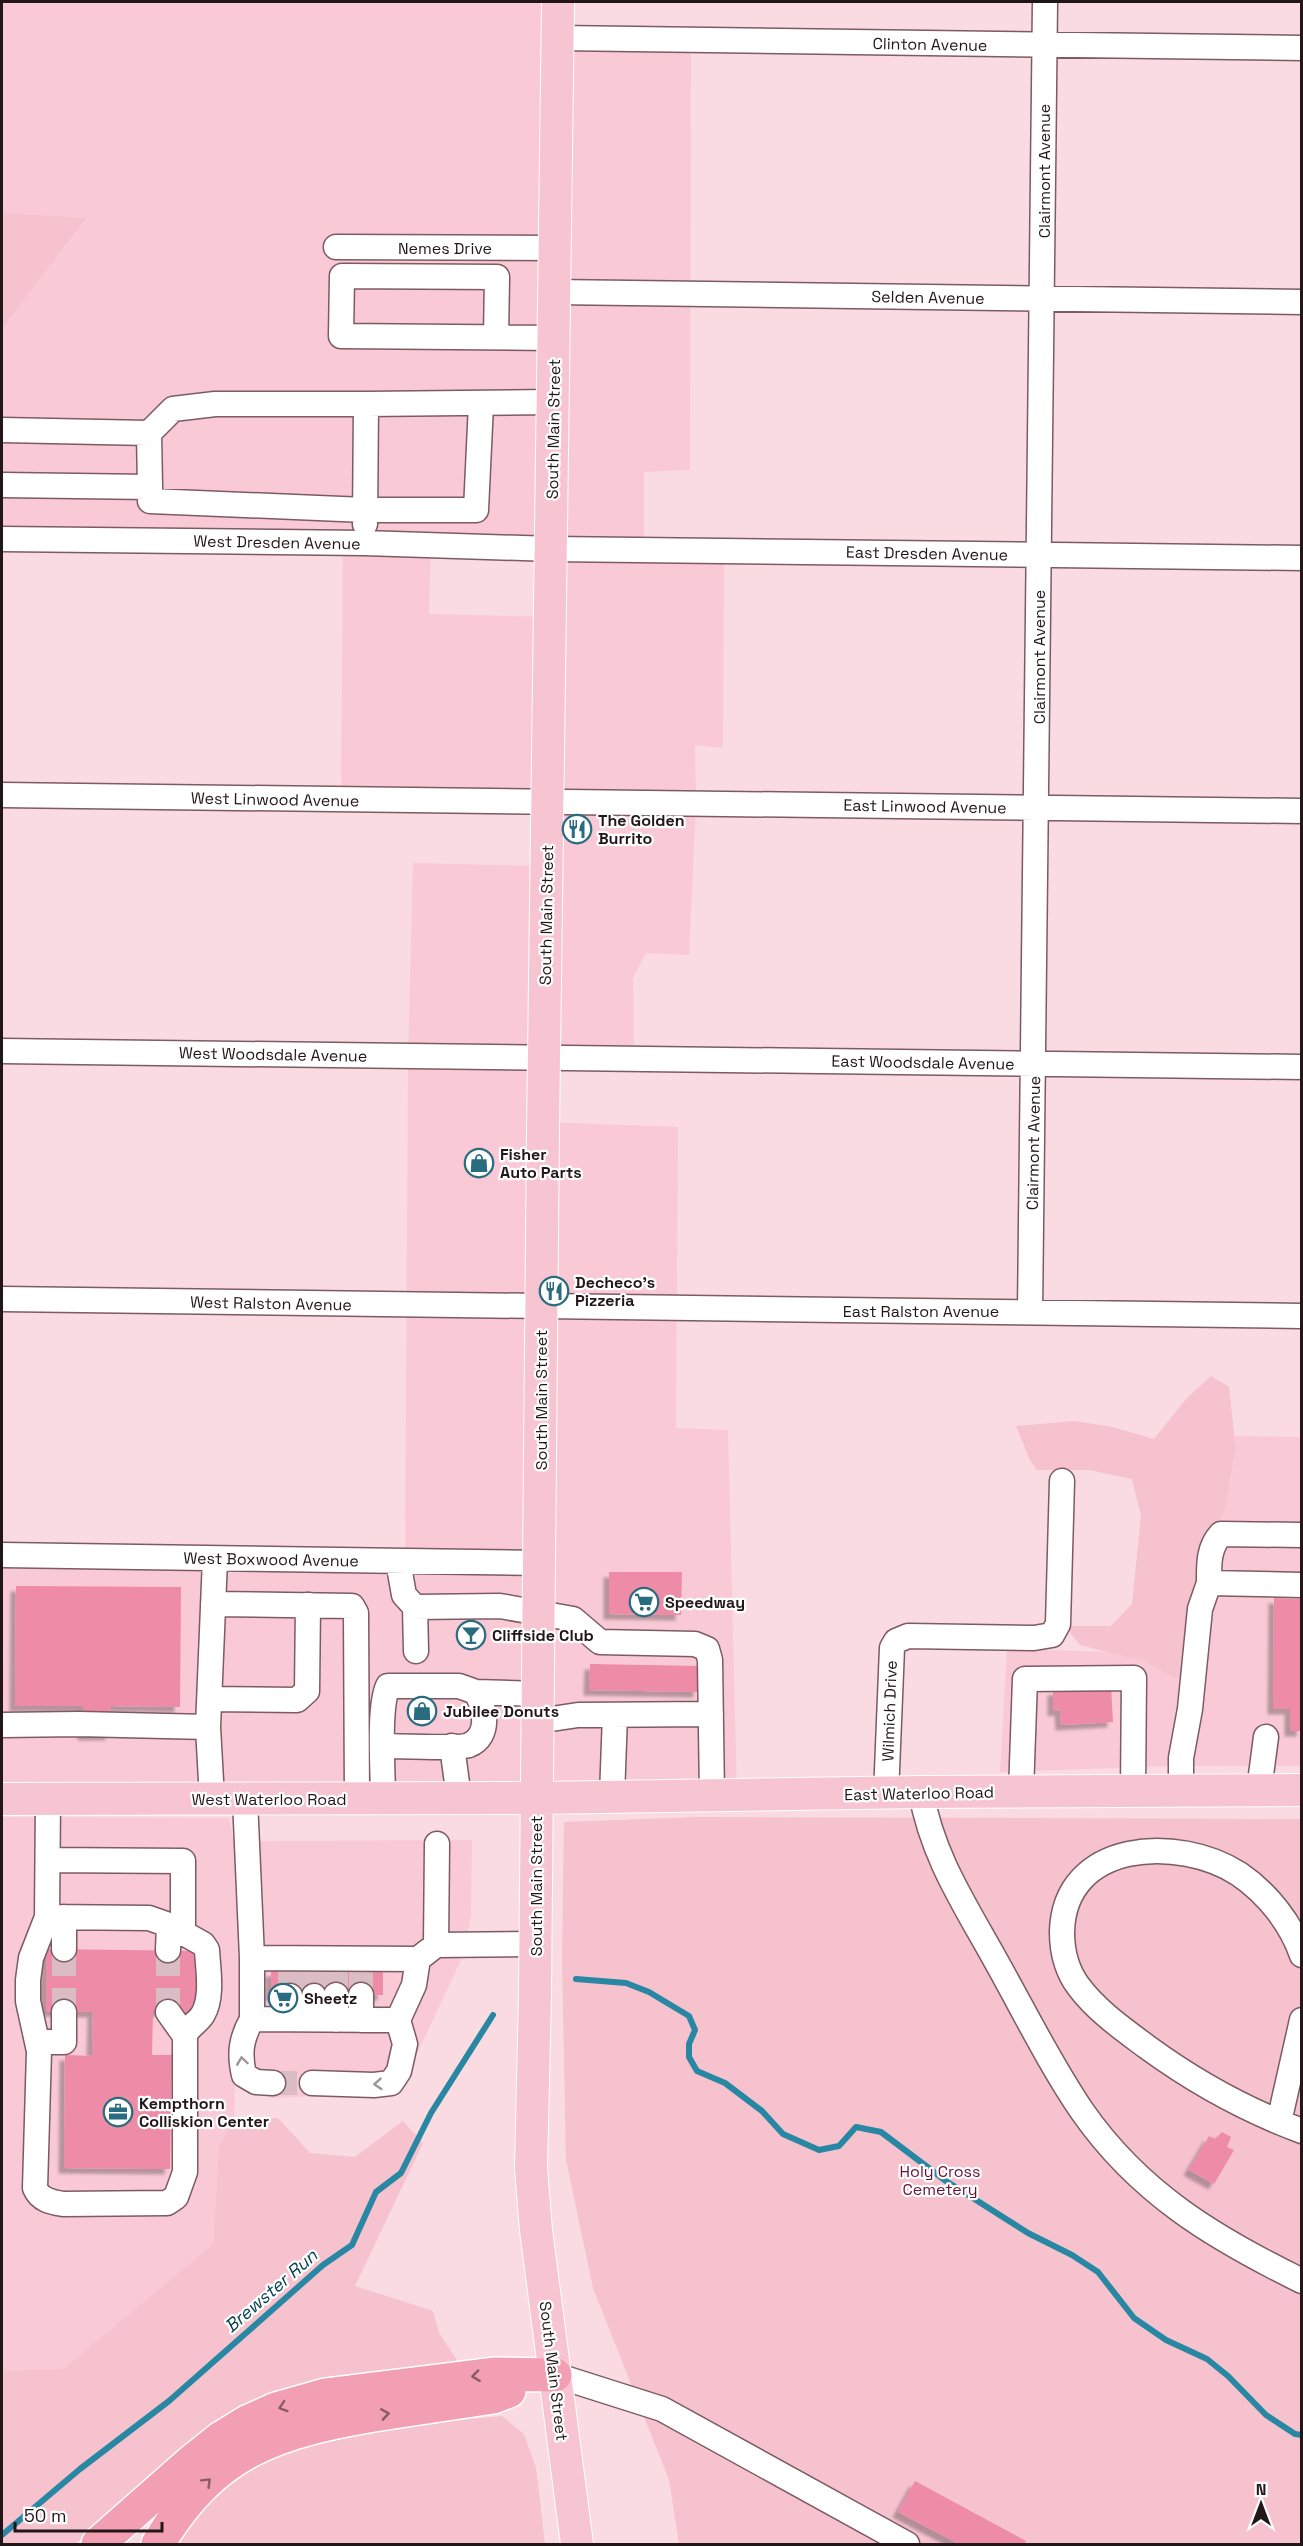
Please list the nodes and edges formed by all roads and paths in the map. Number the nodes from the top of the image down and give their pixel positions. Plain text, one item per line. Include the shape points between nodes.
1 (558, 2) edge
2 (1045, 2) edge
3 (558, 39) junction
4 (1044, 46) junction
5 (1302, 48) edge
6 (336, 247) dead end
7 (555, 248) junction
8 (554, 292) junction
9 (1043, 298) junction
10 (1302, 302) edge
11 (496, 337) junction
12 (554, 338) junction
13 (553, 402) junction
14 (366, 404) junction
15 (481, 404) junction
16 (2, 430) edge
17 (149, 433) junction
18 (2, 485) edge
19 (150, 487) junction
20 (365, 510) junction
21 (476, 510) junction
22 (2, 539) edge
23 (364, 543) junction
24 (476, 547) junction
25 (552, 549) junction
26 (1040, 554) junction
27 (1302, 558) edge
28 (2, 795) edge
29 (549, 802) junction
30 (1038, 807) junction
31 (1302, 811) edge
32 (2, 1051) edge
33 (545, 1058) junction
34 (1035, 1063) junction
35 (1302, 1067) edge
36 (2, 1299) edge
37 (541, 1307) junction
38 (1030, 1312) junction
39 (1302, 1316) edge
40 (1062, 1481) dead end
41 (1302, 1535) edge
42 (2, 1555) edge
43 (215, 1559) junction
44 (398, 1561) junction
45 (540, 1563) junction
46 (1209, 1583) junction
47 (1302, 1585) edge
48 (213, 1604) junction
49 (308, 1605) junction
50 (416, 1607) junction
51 (539, 1613) junction
52 (416, 1651) dead end
53 (476, 1692) junction
54 (210, 1699) junction
55 (538, 1707) junction
56 (711, 1714) junction
57 (615, 1715) junction
58 (2, 1725) edge
59 (208, 1727) junction
60 (1266, 1737) dead end
61 (383, 1746) junction
62 (452, 1746) junction
63 (1259, 1790) junction
64 (1302, 1790) edge
65 (1133, 1791) junction
66 (1181, 1791) junction
67 (921, 1792) junction
68 (1021, 1792) junction
69 (886, 1795) junction
70 (612, 1796) junction
71 (712, 1796) junction
72 (370, 1798) junction
73 (459, 1798) junction
74 (537, 1798) junction
75 (2, 1799) edge
76 (48, 1799) junction
77 (212, 1799) junction
78 (245, 1799) junction
79 (437, 1844) dead end
80 (48, 1860) junction
81 (56, 1917) junction
82 (173, 1936) junction
83 (536, 1944) junction
84 (64, 1949) tunnel mouth
85 (427, 1952) junction
86 (1302, 1955) edge
87 (252, 1958) junction
88 (361, 1995) tunnel mouth
89 (64, 2012) tunnel mouth
90 (168, 2012) tunnel mouth
91 (252, 2019) junction
92 (361, 2020) junction
93 (398, 2020) junction
94 (1302, 2020) edge
95 (185, 2036) junction
96 (37, 2042) junction
97 (273, 2083) tunnel mouth
98 (312, 2083) tunnel mouth
99 (1279, 2122) junction
100 (1302, 2131) edge
101 (1302, 2281) edge
102 (555, 2375) junction
103 (98, 2544) edge
104 (158, 2544) edge
105 (577, 2544) edge
106 (907, 2544) edge

1 - 3 main road, South Main Street
2 - 4 street, Clairmont Avenue
3 - 4 street, Clinton Avenue
3 - 7 main road, South Main Street
4 - 5 street, Clinton Avenue
4 - 9 street, Clairmont Avenue
6 - 7 street, Nemes Drive
7 - 8 main road, South Main Street
8 - 9 street, Selden Avenue
8 - 12 main road, South Main Street
9 - 10 street, Selden Avenue
9 - 26 street, Clairmont Avenue
11 - 11 street via 341,336 342,276 497,277
11 - 12 street
12 - 13 main road, South Main Street
13 - 15 street
13 - 25 main road, South Main Street
14 - 15 street
14 - 17 street via 215,404 173,409
14 - 20 street
15 - 21 street
16 - 17 street
17 - 19 street
18 - 19 street
19 - 20 street via 150,501
20 - 21 street
20 - 23 street
21 - 24 street
22 - 23 street, West Dresden Avenue
23 - 24 street, West Dresden Avenue
24 - 25 street, West Dresden Avenue
25 - 26 street, East Dresden Avenue
25 - 29 main road, South Main Street
26 - 27 street, East Dresden Avenue
26 - 30 street, Clairmont Avenue
28 - 29 street, West Linwood Avenue
29 - 30 street, East Linwood Avenue
29 - 33 main road, South Main Street
30 - 31 street, East Linwood Avenue
30 - 34 street, Clairmont Avenue
32 - 33 street, West Woodsdale Avenue
33 - 34 street, East Woodsdale Avenue
33 - 37 main road, South Main Street
34 - 35 street, East Woodsdale Avenue
34 - 38 street, Clairmont Avenue
36 - 37 street, West Ralston Avenue
37 - 38 street, East Ralston Avenue
37 - 45 main road, South Main Street
38 - 39 street, East Ralston Avenue
40 - 69 street, Wilmich Drive via 1058,1624 1052,1635 908,1635 892,1648
41 - 46 street via 1221,1534 1210,1553
42 - 43 street, West Boxwood Avenue
43 - 44 street, West Boxwood Avenue
43 - 48 street
44 - 45 street, West Boxwood Avenue
44 - 50 street via 404,1595
45 - 51 main road, South Main Street
46 - 47 street
46 - 66 street via 1200,1609 1191,1709 1181,1758
48 - 49 street
48 - 54 street
49 - 54 street via 307,1691 297,1700
49 - 72 street via 352,1606 356,1613
50 - 51 street via 500,1606
50 - 52 street
51 - 55 main road, South Main Street
51 - 56 street via 573,1619 600,1642 695,1644 707,1649
53 - 55 street
53 - 61 street via 459,1686 388,1686 384,1695
53 - 62 street via 484,1706 480,1737 468,1746
54 - 59 street
55 - 57 street via 578,1715
55 - 74 main road, South Main Street
56 - 57 street
56 - 71 street
57 - 70 street
58 - 59 street
59 - 77 street
60 - 63 street
61 - 62 street
61 - 72 street
62 - 73 street
63 - 64 main road, East Waterloo Road
63 - 66 main road, East Waterloo Road
65 - 66 main road, East Waterloo Road
65 - 68 main road, East Waterloo Road
65 - 68 street via 1134,1678 1025,1679
67 - 68 main road, East Waterloo Road
67 - 69 main road, East Waterloo Road
67 - 101 street via 926,1823 942,1865 1094,2127 1134,2172 1201,2226
69 - 71 main road, East Waterloo Road
70 - 71 main road, East Waterloo Road
70 - 74 main road, East Waterloo Road
72 - 73 main road, West Waterloo Road
72 - 78 main road, West Waterloo Road
73 - 74 main road, West Waterloo Road
74 - 83 main road, South Main Street
75 - 76 main road, West Waterloo Road
76 - 77 main road, West Waterloo Road
76 - 80 street
77 - 78 main road, West Waterloo Road
78 - 87 street
79 - 85 street
80 - 81 street
80 - 82 street via 183,1861
81 - 82 street via 149,1918
81 - 84 street
81 - 96 street via 31,1958 27,1980
82 - 95 street via 203,1944 207,1950 204,2013
83 - 85 street
83 - 102 main road, South Main Street via 531,2169
85 - 87 street via 361,1965 290,1965
85 - 93 street
86 - 99 street via 1286,1922 1265,1895 1238,1874 1191,1854 1137,1851 1111,1858 1081,1880 1063,1920 1062,1947 1070,1974 1105,2014 1189,2077
87 - 91 street
88 - 92 street
89 - 96 street via 64,2042
90 - 95 street
91 - 92 street via 313,2007
97 -> 91 street via 256,2082 244,2075 241,2046
92 - 93 street
93 -> 98 street via 405,2044 399,2071 391,2083
94 - 99 street
95 - 96 street via 185,2172 176,2197 167,2203 63,2204 46,2201 38,2194
99 - 100 street
102 -> 103 highway via 483,2375 325,2395 276,2409 220,2438
104 -> 102 highway via 211,2477 269,2440 332,2422 493,2397
102 - 105 main road, South Main Street
102 - 106 street via 662,2409

